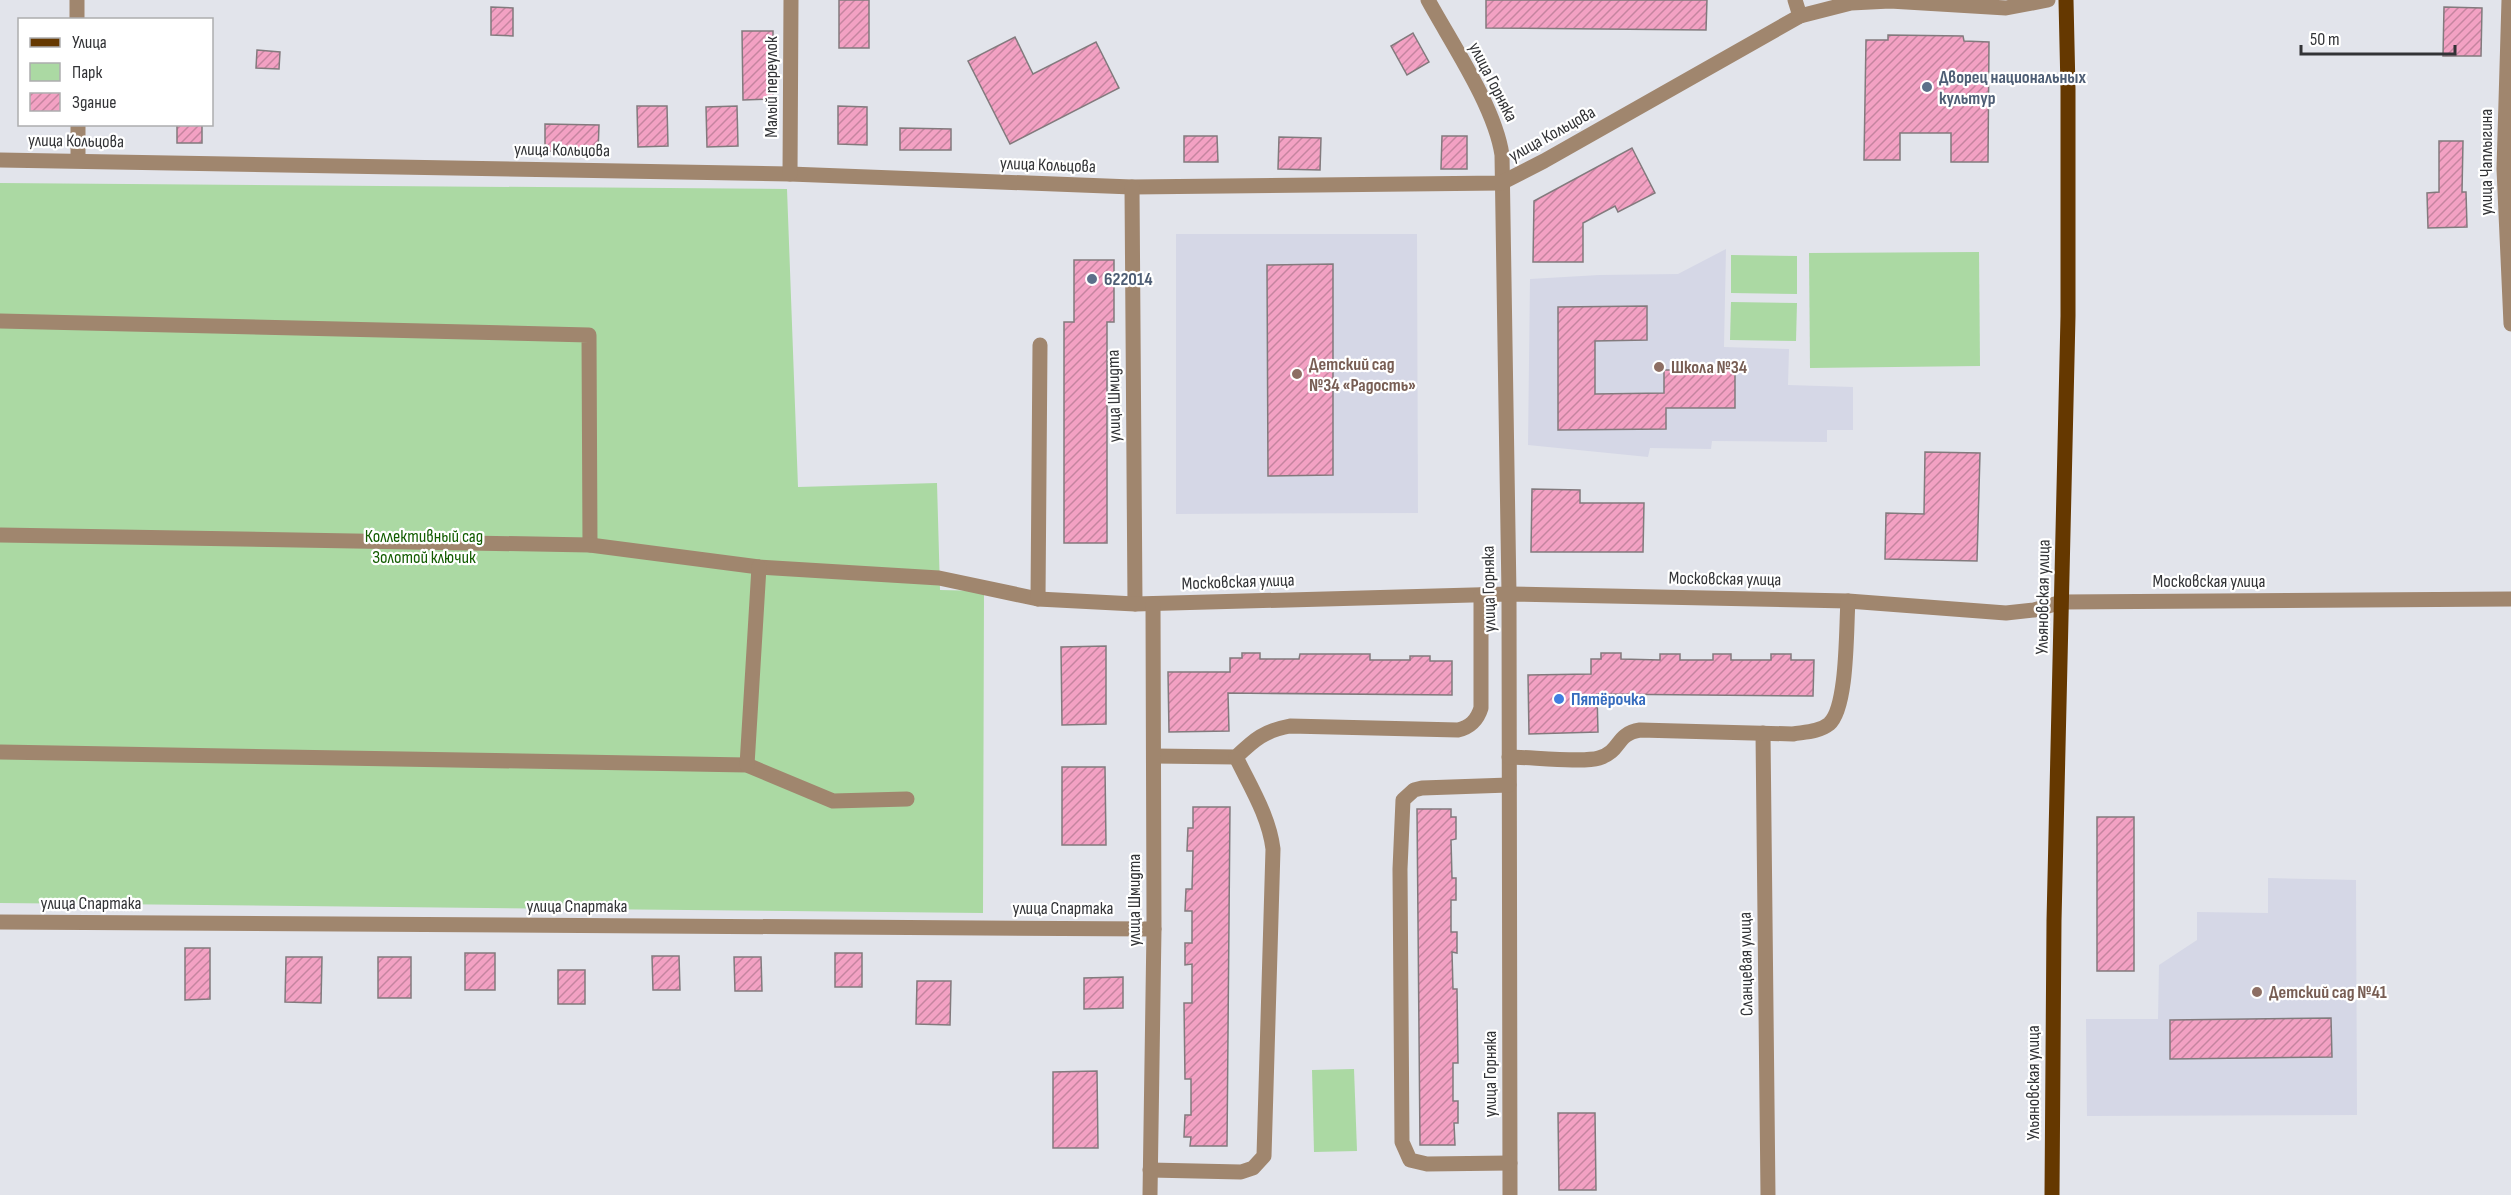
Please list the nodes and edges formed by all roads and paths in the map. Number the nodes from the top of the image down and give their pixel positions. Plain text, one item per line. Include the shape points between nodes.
1 (77, 0) edge
2 (791, 0) edge
3 (1428, 0) edge
4 (1795, 0) edge
5 (2048, 0) edge
6 (2066, 0) edge
7 (2509, 0) edge
8 (1800, 16) junction
9 (77, 18) edge
10 (78, 126) edge
11 (0, 160) edge
12 (78, 160) junction
13 (790, 174) junction
14 (1501, 183) junction
15 (1131, 188) junction
16 (2509, 265) edge
17 (0, 321) edge
18 (2511, 324) edge
19 (1040, 345) dead end
20 (0, 535) edge
21 (590, 545) junction
22 (759, 567) junction
23 (1509, 594) junction
24 (1481, 595) junction
25 (2511, 598) edge
26 (1038, 599) junction
27 (1848, 601) junction
28 (2062, 602) junction
29 (1135, 604) junction
30 (1153, 604) junction
31 (1763, 733) junction
32 (0, 752) edge
33 (1154, 756) junction
34 (1509, 756) junction
35 (1236, 757) junction
36 (747, 765) junction
37 (1509, 785) junction
38 (907, 799) dead end
39 (0, 922) edge
40 (1154, 928) junction
41 (1510, 1163) junction
42 (1150, 1170) junction
43 (1150, 1195) edge
44 (1510, 1195) edge
45 (1768, 1195) edge
46 (2052, 1195) edge

1 - 9 street
2 - 13 street, Малый переулок
3 - 14 street, улица Горняка via 1500,136
4 - 8 street
5 - 8 street, улица Кольцова via 2006,8 1890,1 1851,3
6 - 28 main road, Ульяновская улица via 2068,293
7 - 16 street, улица Чаплыгина via 2504,169
8 - 14 street, улица Кольцова
10 - 12 street
11 - 12 street, улица Кольцова
12 - 13 street, улица Кольцова
13 - 15 street, улица Кольцова
14 - 15 street, улица Кольцова
14 - 23 street, улица Горняка
15 - 29 street, улица Шмидта
16 - 18 street, улица Чаплыгина
17 - 21 street via 589,335
19 - 26 street
20 - 21 street, Московская улица
21 - 22 street, Московская улица
22 - 26 street, Московская улица via 939,578
22 - 36 street
23 - 24 street, Московская улица
23 - 27 street, Московская улица
23 - 34 street, улица Горняка
24 - 30 street, Московская улица
24 - 35 street via 1481,708 1467,728 1290,726 1259,735
25 - 28 street, Московская улица
26 - 29 street, Московская улица
27 - 28 street, Московская улица via 2006,613
27 - 31 street via 1842,695 1837,715 1828,725 1815,730
28 - 46 main road, Ульяновская улица
29 - 30 street, Московская улица
30 - 33 street, улица Шмидта
31 - 34 street via 1640,730 1622,736 1614,752 1597,759
31 - 45 street, Сланцевая улица
32 - 36 street
33 - 35 street
33 - 40 street, улица Шмидта
34 - 37 street, улица Горняка
35 - 42 street via 1272,834 1274,849 1264,1156 1253,1168 1241,1172
36 - 38 street via 833,801
37 - 41 street, улица Горняка
37 - 41 street via 1422,788 1407,795 1402,806 1400,881 1405,1152 1410,1160 1427,1164
39 - 40 street, улица Спартака
40 - 42 street, улица Шмидта
41 - 44 street, улица Горняка
42 - 43 street, улица Шмидта

